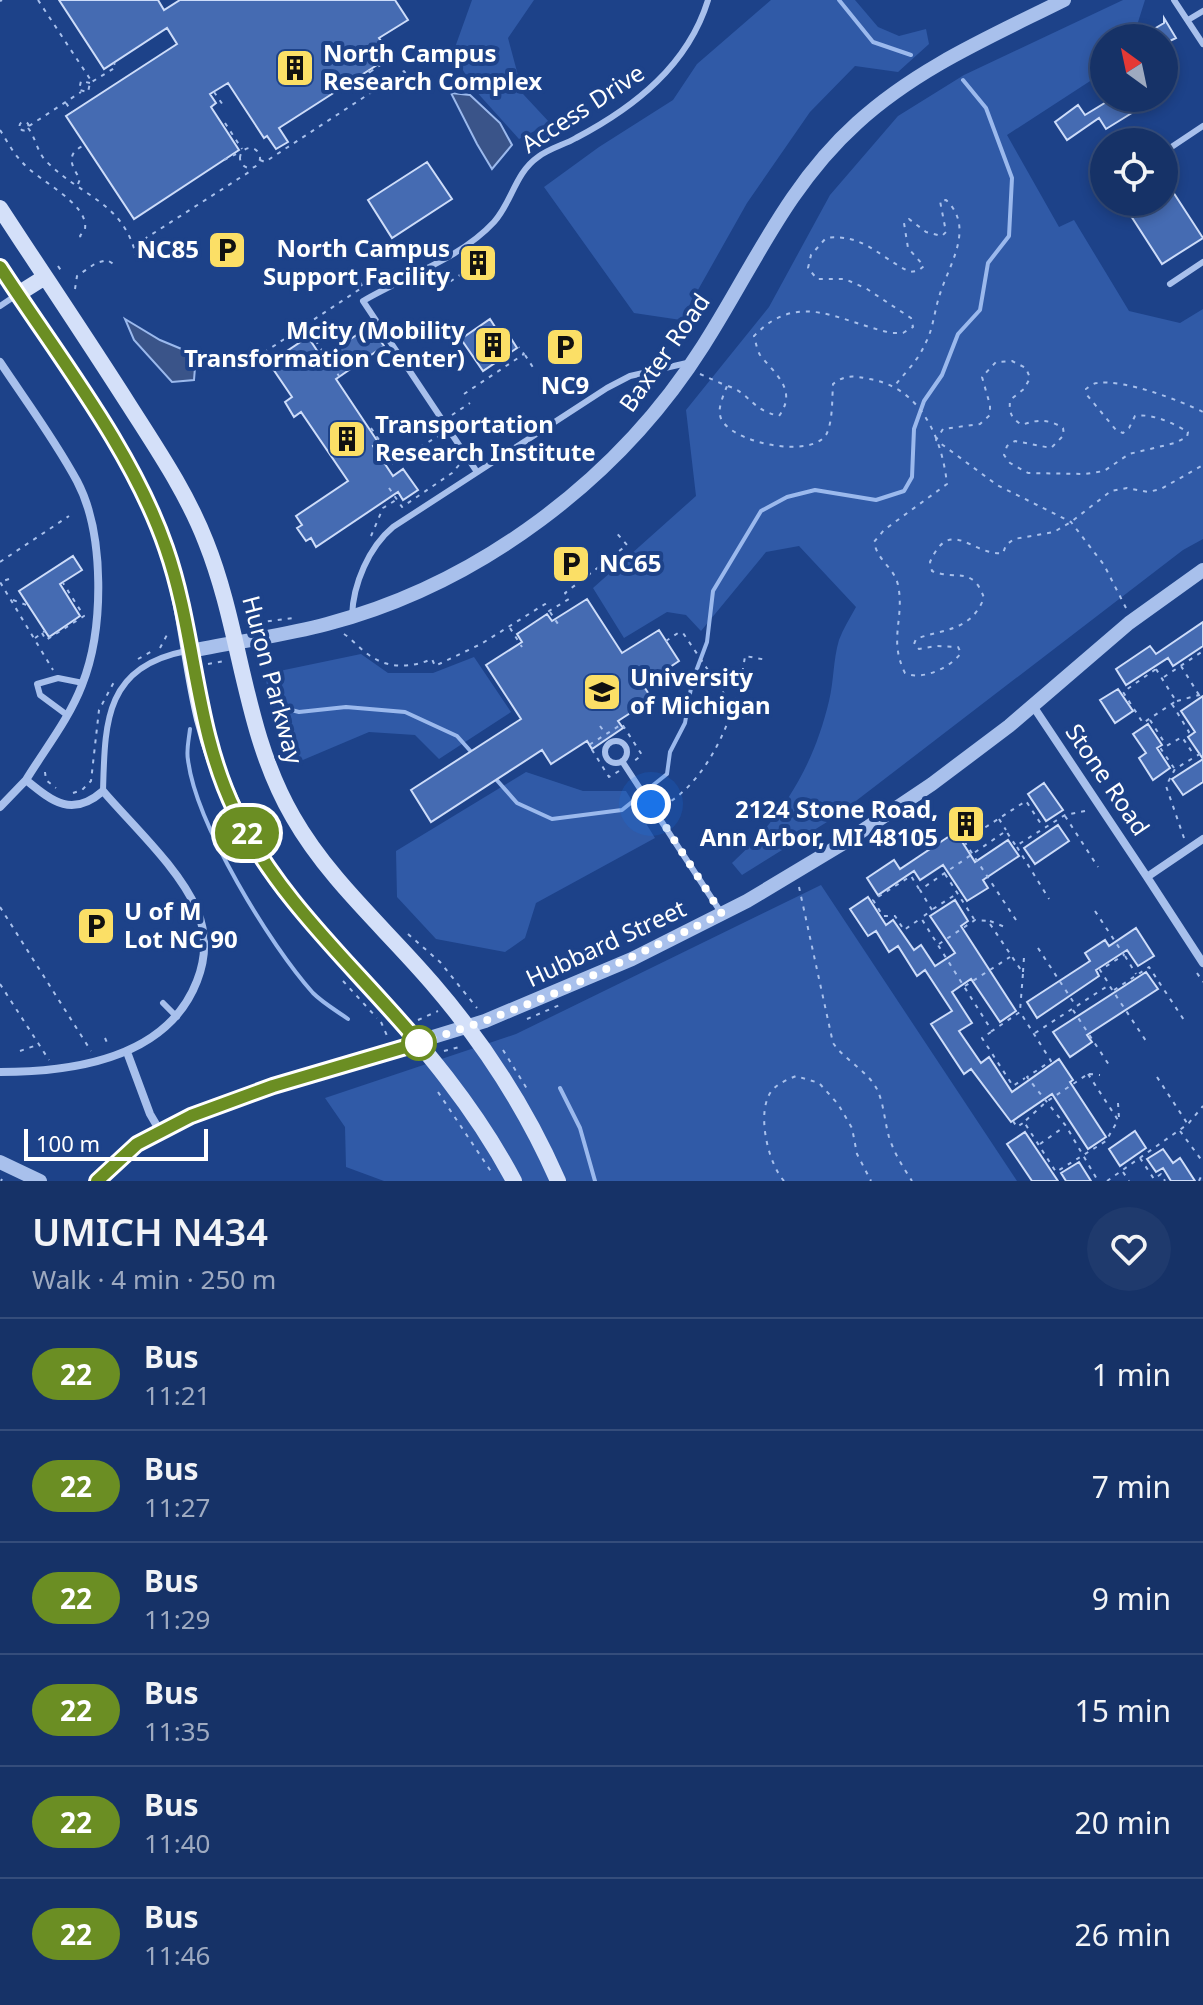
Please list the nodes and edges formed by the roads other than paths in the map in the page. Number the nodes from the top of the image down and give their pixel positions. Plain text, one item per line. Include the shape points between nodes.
1 (708, 0) edge
2 (1064, 0) edge
3 (1174, 0) edge
4 (1203, 11) edge
5 (1188, 20) junction
6 (1203, 44) edge
7 (1203, 126) edge
8 (1178, 143) edge
9 (0, 208) edge
10 (1203, 262) edge
11 (0, 267) edge
12 (52, 271) junction
13 (1170, 284) dead end
14 (18, 294) junction
15 (0, 306) edge
16 (0, 362) edge
17 (690, 365) junction
18 (477, 472) junction
19 (1203, 570) edge
20 (352, 616) junction
21 (235, 642) junction
22 (190, 651) junction
23 (83, 683) junction
24 (1033, 706) junction
25 (67, 715) junction
26 (622, 761) dead end
27 (26, 780) junction
28 (103, 791) junction
29 (0, 807) edge
30 (1203, 839) edge
31 (1147, 877) junction
32 (722, 914) junction
33 (1203, 963) edge
34 (163, 1003) dead end
35 (177, 1017) junction
36 (467, 1027) junction
37 (419, 1043) junction
38 (127, 1052) junction
39 (0, 1072) edge
40 (160, 1131) junction
41 (0, 1162) edge
42 (40, 1181) edge
43 (97, 1181) edge
44 (514, 1181) edge
45 (558, 1181) edge

1 - 18 lane, Access Drive via 693,37 645,95 537,157 524,169 493,223 463,247 363,301
2 - 17 street, Baxter Road via 922,74 844,135 794,193
3 - 5 lane
4 - 5 lane
5 - 6 lane
7 - 8 lane
9 - 12 main road, Huron Parkway
10 - 13 lane
11 - 14 main road
12 - 14 main road
12 - 21 main road, Huron Parkway via 195,516 217,572
14 - 15 lane
14 - 22 main road via 124,458 152,512 176,579
16 - 23 street via 78,483 91,526 99,573 98,617
17 - 18 lane via 630,376
17 - 20 street, Baxter Road via 624,446 549,512 456,572
18 - 20 lane via 380,539 354,594
19 - 24 street, Hubbard Street via 1133,620
20 - 21 street, Baxter Road
21 - 22 street, Baxter Road
21 - 36 main road, Huron Parkway via 260,744 293,818 324,863
22 - 28 lane via 139,672 115,698 106,725
22 - 37 main road via 213,757 258,852 296,905
23 - 25 street
23 - 25 lane via 58,678 37,684 40,695
24 - 31 street, Stone Road
24 - 32 street, Hubbard Street via 894,811
25 - 27 street
26 - 32 lane
27 - 28 street via 65,805 91,801
27 - 29 street
28 - 35 street via 159,855 197,910 204,962
30 - 31 street
31 - 33 street, Stone Road
32 - 36 street, Hubbard Street via 558,992
34 - 35 lane
35 - 38 street
36 - 37 street, Hubbard Street
36 - 45 main road, Huron Parkway via 519,1106
37 - 40 street, Hubbard Street via 232,1100
37 - 44 main road via 480,1122
38 - 39 street via 64,1070
38 - 40 street
40 - 43 street, Hubbard Street via 137,1144
41 - 42 street

